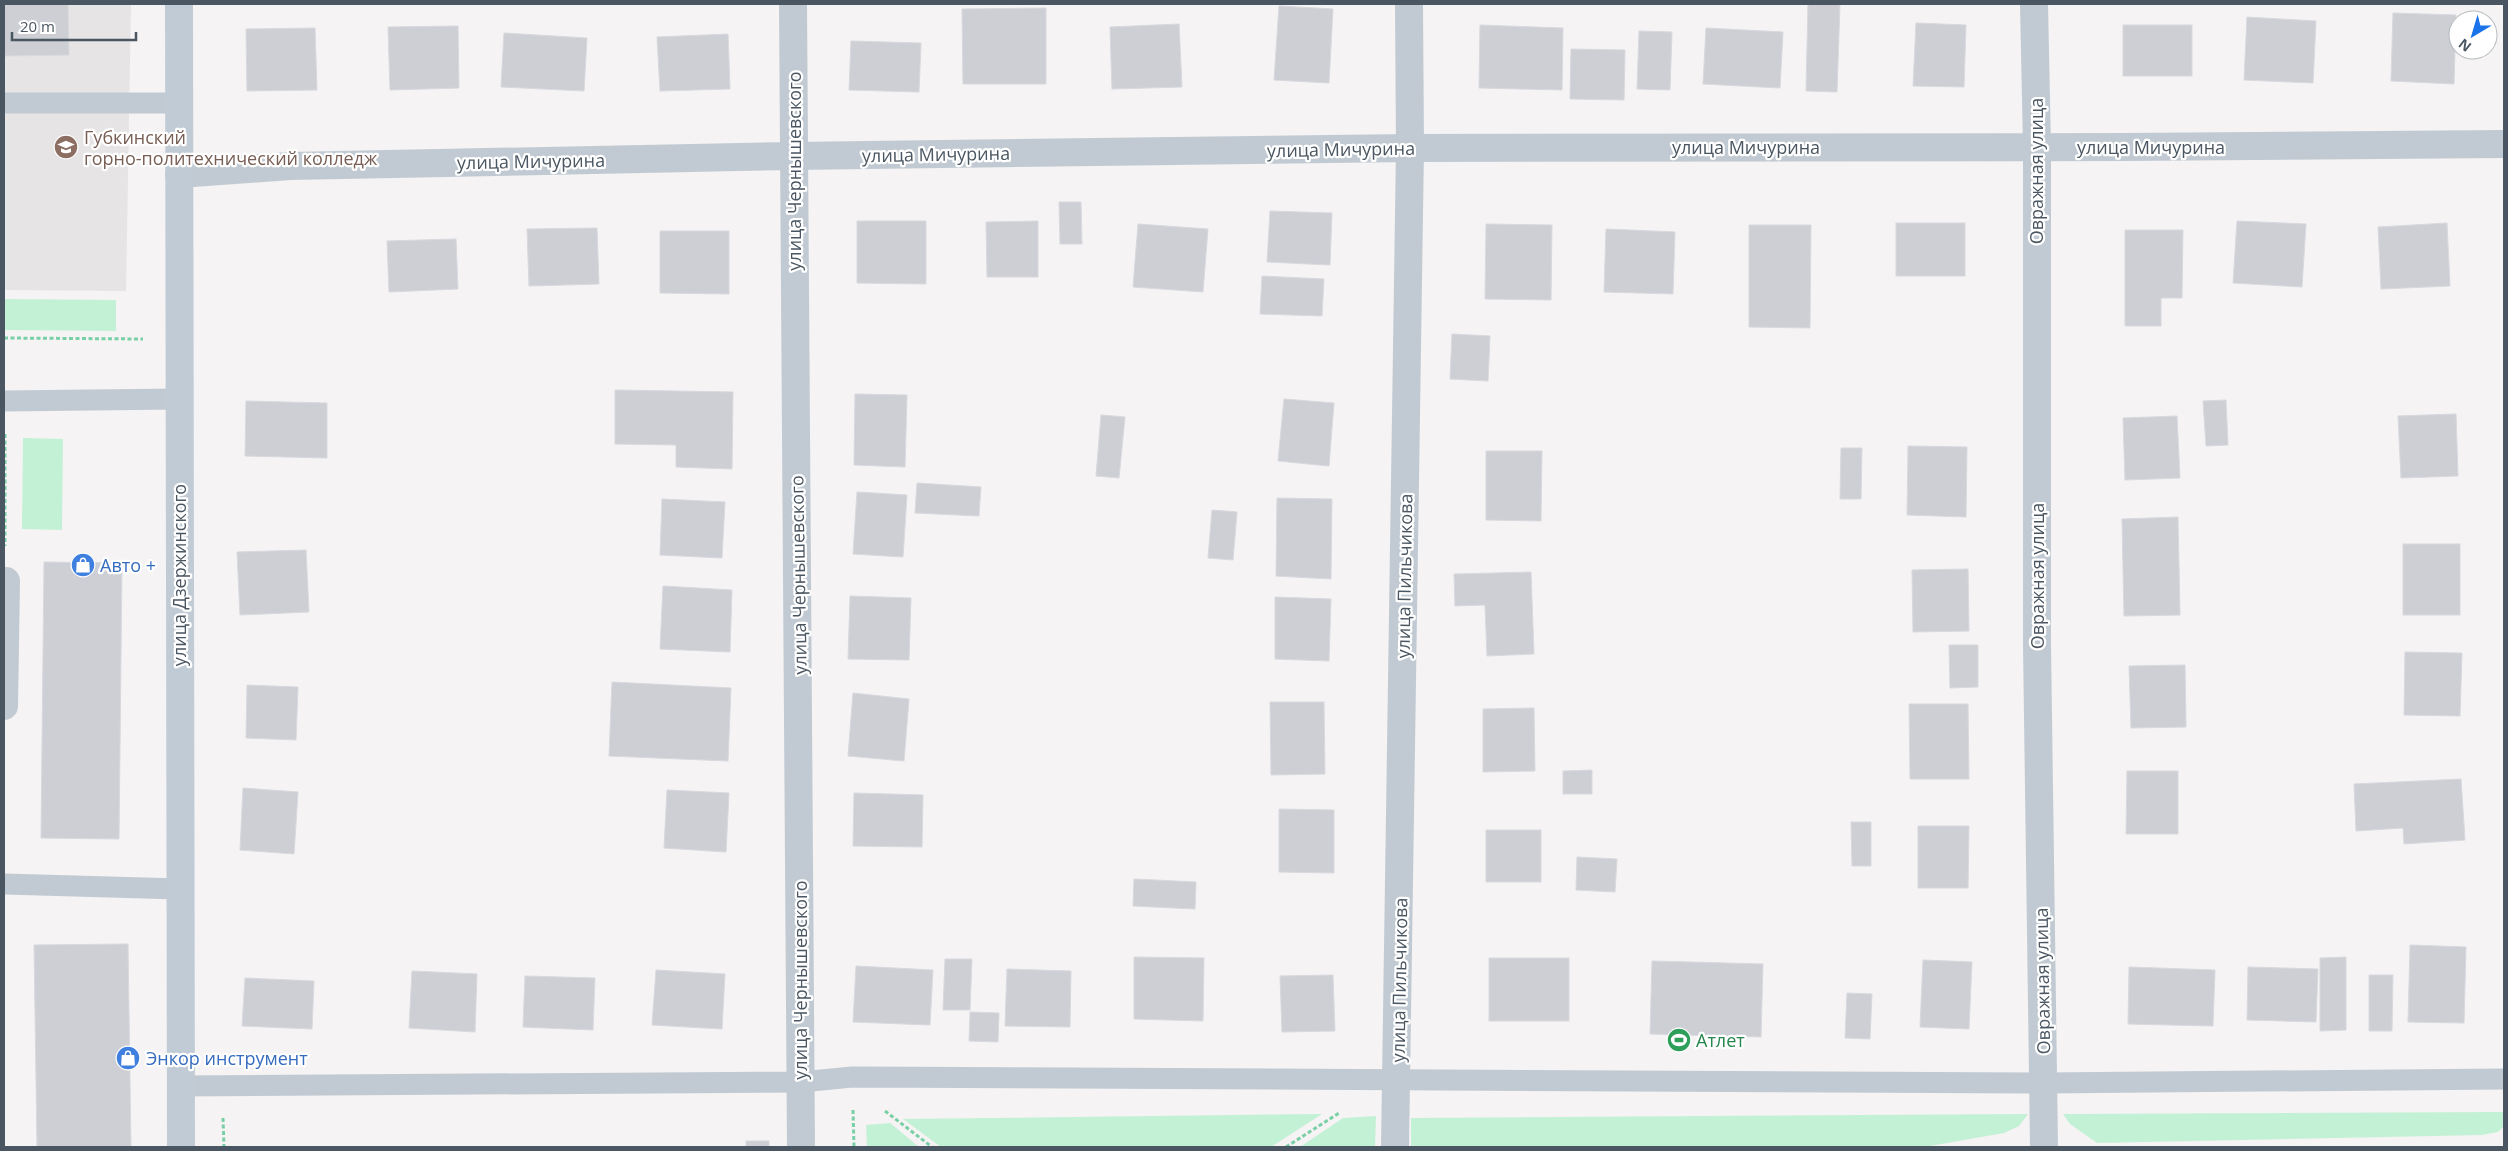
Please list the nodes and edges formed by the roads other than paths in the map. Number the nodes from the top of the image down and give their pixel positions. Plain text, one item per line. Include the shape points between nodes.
1 (178, 4) edge
2 (793, 4) edge
3 (1409, 4) edge
4 (2034, 4) edge
5 (4, 103) edge
6 (179, 103) junction
7 (2504, 144) edge
8 (2037, 147) junction
9 (1410, 148) junction
10 (793, 156) junction
11 (179, 174) junction
12 (178, 399) junction
13 (4, 401) edge
14 (6, 581) road end
15 (4, 710) edge
16 (4, 884) edge
17 (180, 889) junction
18 (2504, 1079) edge
19 (1398, 1081) junction
20 (801, 1082) junction
21 (2043, 1082) junction
22 (180, 1086) junction
23 (180, 1147) edge
24 (801, 1147) edge
25 (1395, 1147) edge
26 (2044, 1147) edge

1 - 6 main road, улица Дзержинского
2 - 10 street, улица Чернышевского
3 - 9 street, улица Пильчикова
4 - 8 street, Овражная улица
5 - 6 lane
6 - 11 main road, улица Дзержинского
7 - 8 street, улица Мичурина
8 - 9 street, улица Мичурина
8 - 21 street, Овражная улица via 2037,645
9 - 10 street, улица Мичурина
9 - 19 street, улица Пильчикова
10 - 11 street, улица Мичурина via 290,166
10 - 20 street, улица Чернышевского
11 - 12 main road, улица Дзержинского
12 - 13 lane
12 - 17 main road, улица Дзержинского
14 - 15 street
16 - 17 lane
17 - 22 main road, улица Дзержинского
18 - 21 lane
19 - 20 lane via 852,1077
19 - 21 lane
19 - 25 street, улица Пильчикова
20 - 22 lane
20 - 24 street, улица Чернышевского
21 - 26 street, Овражная улица
22 - 23 main road, улица Дзержинского

